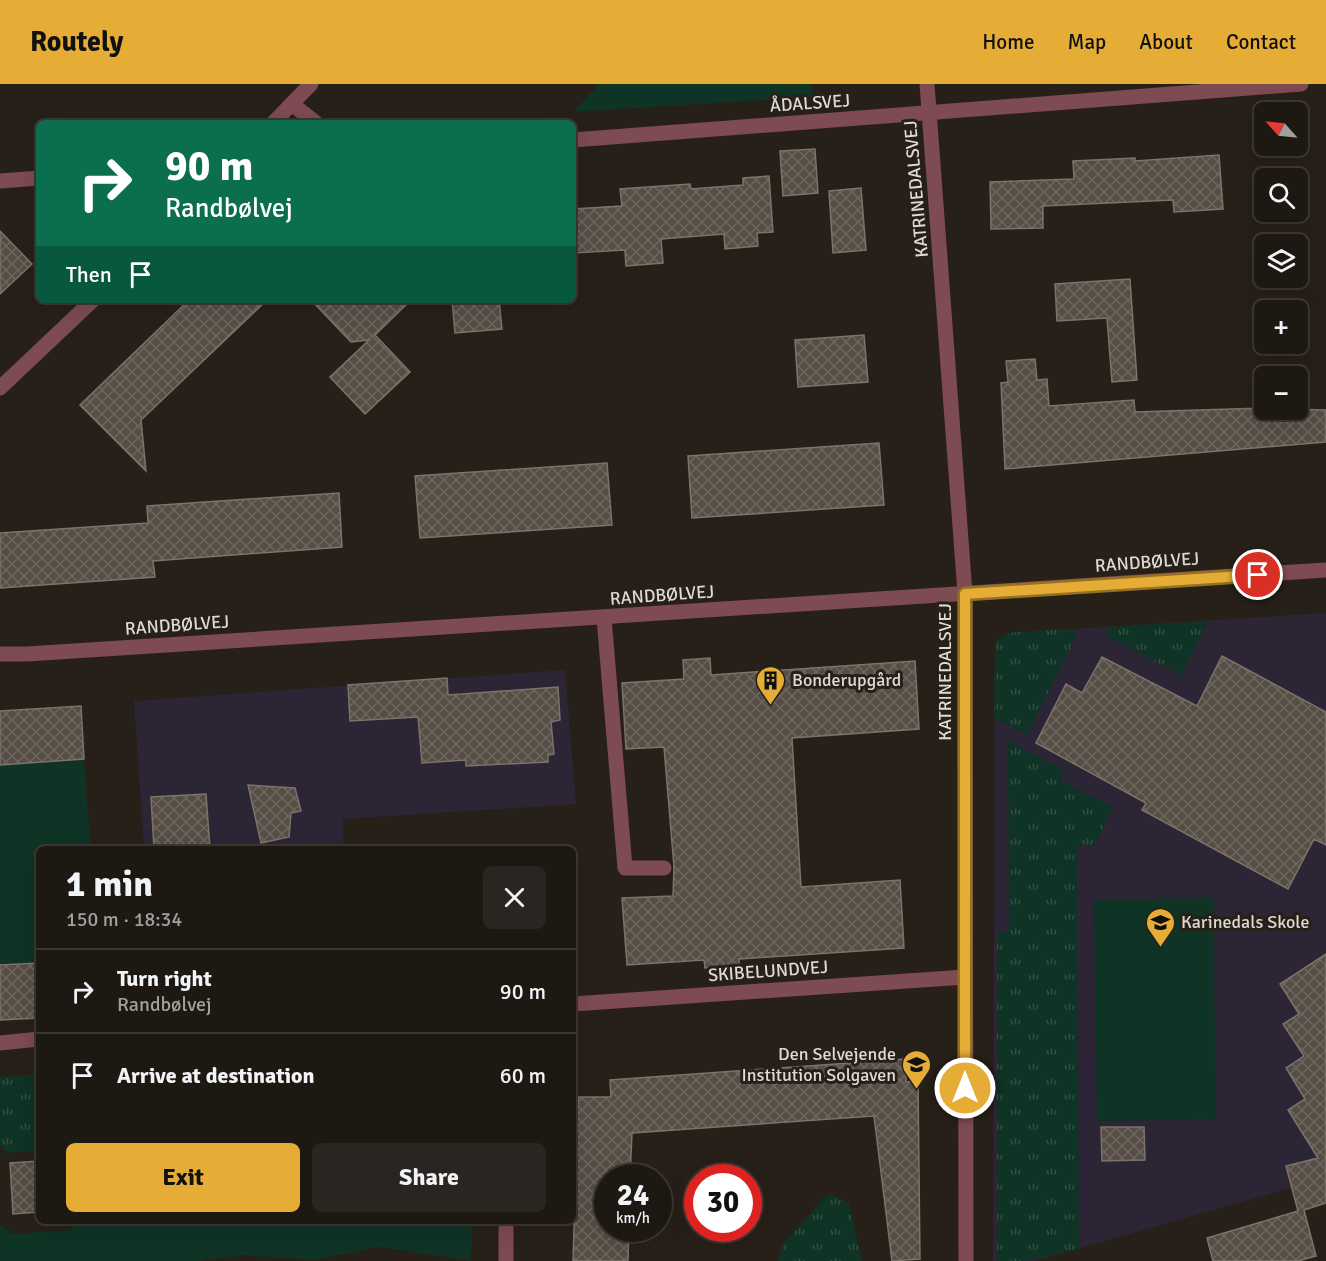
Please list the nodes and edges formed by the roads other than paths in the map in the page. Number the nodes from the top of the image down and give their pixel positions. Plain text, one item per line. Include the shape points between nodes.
1 (311, 84) edge
2 (927, 84) edge
3 (1301, 84) edge
4 (292, 104) junction
5 (929, 113) junction
6 (276, 120) edge
7 (312, 120) edge
8 (576, 140) edge
9 (36, 178) edge
10 (0, 181) edge
11 (90, 303) edge
12 (0, 388) edge
13 (1326, 570) edge
14 (965, 594) junction
15 (604, 618) junction
16 (0, 654) edge
17 (664, 868) dead end
18 (965, 977) junction
19 (576, 1004) edge
20 (36, 1039) edge
21 (0, 1043) edge
22 (506, 1224) edge
23 (506, 1261) edge
24 (966, 1261) edge

1 - 4 street
2 - 5 street, KATRINEDALSVEJ
3 - 5 street, ÅDALSVEJ
4 - 6 street
4 - 7 street
5 - 8 street, ÅDALSVEJ
5 - 14 street, KATRINEDALSVEJ
9 - 10 street
11 - 12 street
13 - 14 street, RANDBØLVEJ
14 - 15 street, RANDBØLVEJ
14 - 18 street, KATRINEDALSVEJ
15 - 16 street, RANDBØLVEJ
15 - 17 street via 625,868
18 - 19 street, SKIBELUNDVEJ
18 - 24 street, KATRINEDALSVEJ
20 - 21 street
22 - 23 street

